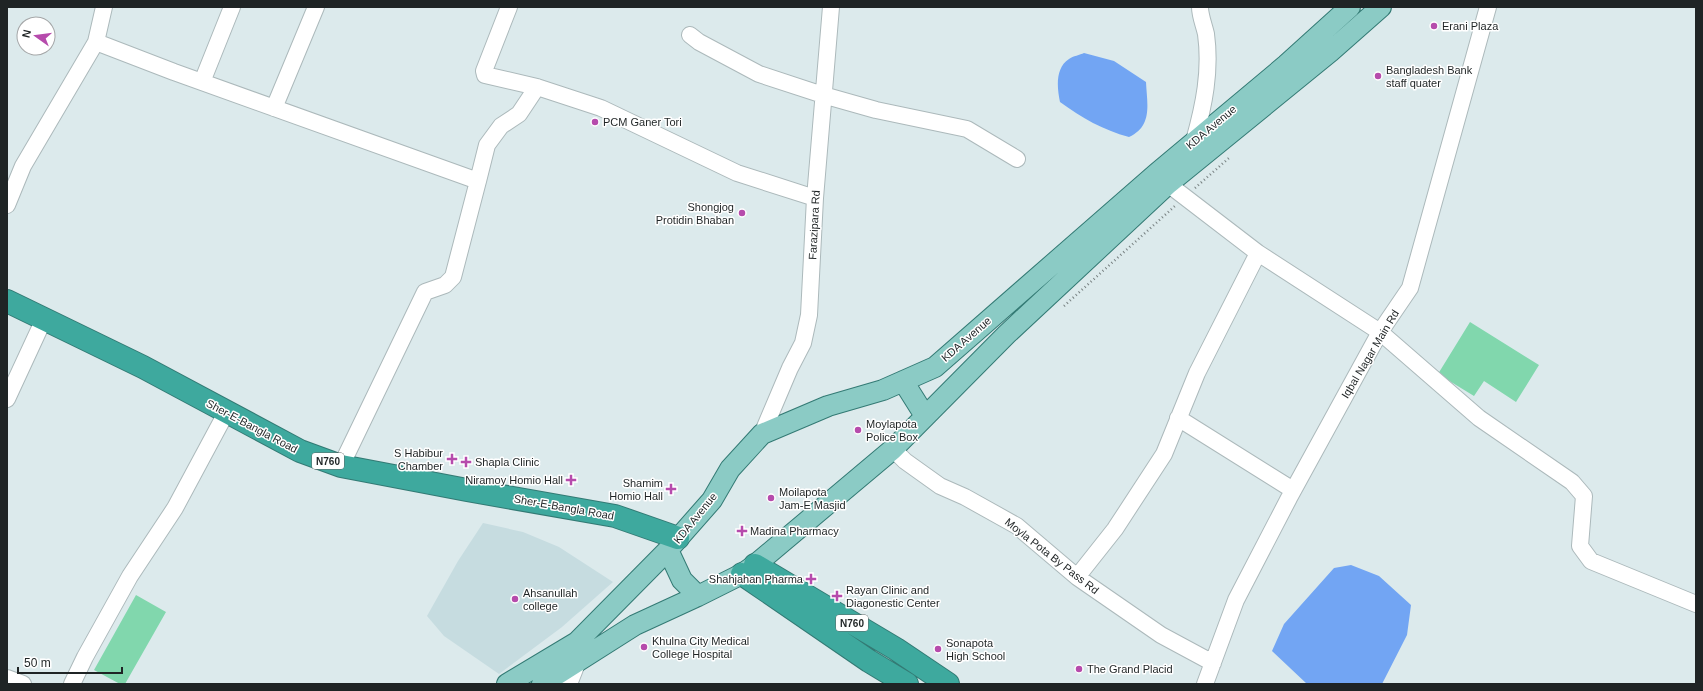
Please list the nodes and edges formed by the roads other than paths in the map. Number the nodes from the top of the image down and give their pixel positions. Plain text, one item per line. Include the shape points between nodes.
1 (104, 7) edge
2 (232, 7) edge
3 (316, 7) edge
4 (509, 7) edge
5 (831, 7) edge
6 (1200, 7) edge
7 (1350, 7) edge
8 (1381, 7) edge
9 (1488, 7) edge
10 (690, 35) dead end
11 (96, 42) junction
12 (202, 82) junction
13 (537, 87) junction
14 (823, 95) junction
15 (274, 108) junction
16 (1194, 141) junction
17 (1017, 159) dead end
18 (478, 181) junction
19 (1168, 184) junction
20 (815, 198) junction
21 (7, 205) edge
22 (1258, 253) junction
23 (7, 301) edge
24 (44, 319) junction
25 (1380, 332) junction
26 (903, 381) junction
27 (7, 398) edge
28 (226, 413) junction
29 (925, 416) junction
30 (1178, 418) junction
31 (762, 434) junction
32 (893, 449) junction
33 (341, 466) junction
34 (1293, 490) junction
35 (673, 544) junction
36 (749, 570) junction
37 (1077, 577) junction
38 (698, 596) junction
39 (1696, 604) edge
40 (577, 652) junction
41 (1212, 663) junction
42 (7, 678) edge
43 (23, 684) edge
44 (72, 684) edge
45 (507, 684) edge
46 (542, 684) edge
47 (569, 684) edge
48 (907, 684) edge
49 (948, 684) edge
50 (1205, 684) edge

1 - 11 street
2 - 12 street
3 - 15 street
4 - 13 street via 484,71 485,75
5 - 14 street, Farazipara Rd
6 - 16 street via 1206,34 1208,71 1204,103
7 - 16 main road, KDA Avenue via 1286,65
8 - 19 main road, KDA Avenue via 1318,62
9 - 25 street, Iqbal Nagar Main Rd via 1410,288
10 - 14 street via 759,74
11 - 12 street
11 - 21 street via 23,166
12 - 15 street
13 - 18 street via 519,114 501,126 487,145
13 - 20 street via 601,108 737,173
14 - 17 street via 876,110 967,129
14 - 20 street, Farazipara Rd
15 - 18 street
16 - 26 main road, KDA Avenue via 935,367
18 - 33 street via 453,277 445,284 425,292
19 - 22 street
19 - 29 main road, KDA Avenue via 1007,334
20 - 31 street, Farazipara Rd via 809,315 803,343
22 - 25 street
22 - 30 street via 1197,373
23 - 24 highway, Sher-E-Bangla Road / N760
24 - 27 street
24 - 28 highway, Sher-E-Bangla Road / N760 via 143,367
25 - 34 street, Iqbal Nagar Main Rd
25 - 39 street via 1479,418 1572,482 1584,496 1580,546 1591,561
26 - 29 main road
26 - 31 main road, KDA Avenue via 883,390 828,406
28 - 33 highway, Sher-E-Bangla Road / N760 via 300,451
28 - 44 street via 175,508 130,576
29 - 32 main road, KDA Avenue
30 - 34 street
30 - 37 street via 1164,454 1115,529
31 - 35 main road, KDA Avenue via 730,468 712,500
32 - 36 main road, KDA Avenue
32 - 37 street, Moyla Pota By Pass Rd via 905,461 940,486 1017,526
33 - 35 highway, Sher-E-Bangla Road / N760 via 615,516
34 - 41 street, Iqbal Nagar Main Rd via 1236,600
35 - 38 main road via 676,570
35 - 40 main road, KDA Avenue
36 - 38 main road, KDA Avenue
36 - 48 highway, N760 via 869,661
36 - 49 highway, N760 via 896,650
37 - 41 street, Moyla Pota By Pass Rd via 1161,635
38 - 40 main road, KDA Avenue via 635,625 598,647
40 - 45 main road
40 - 46 main road, KDA Avenue
40 - 47 street
41 - 50 street, Iqbal Nagar Main Rd
42 - 43 street

